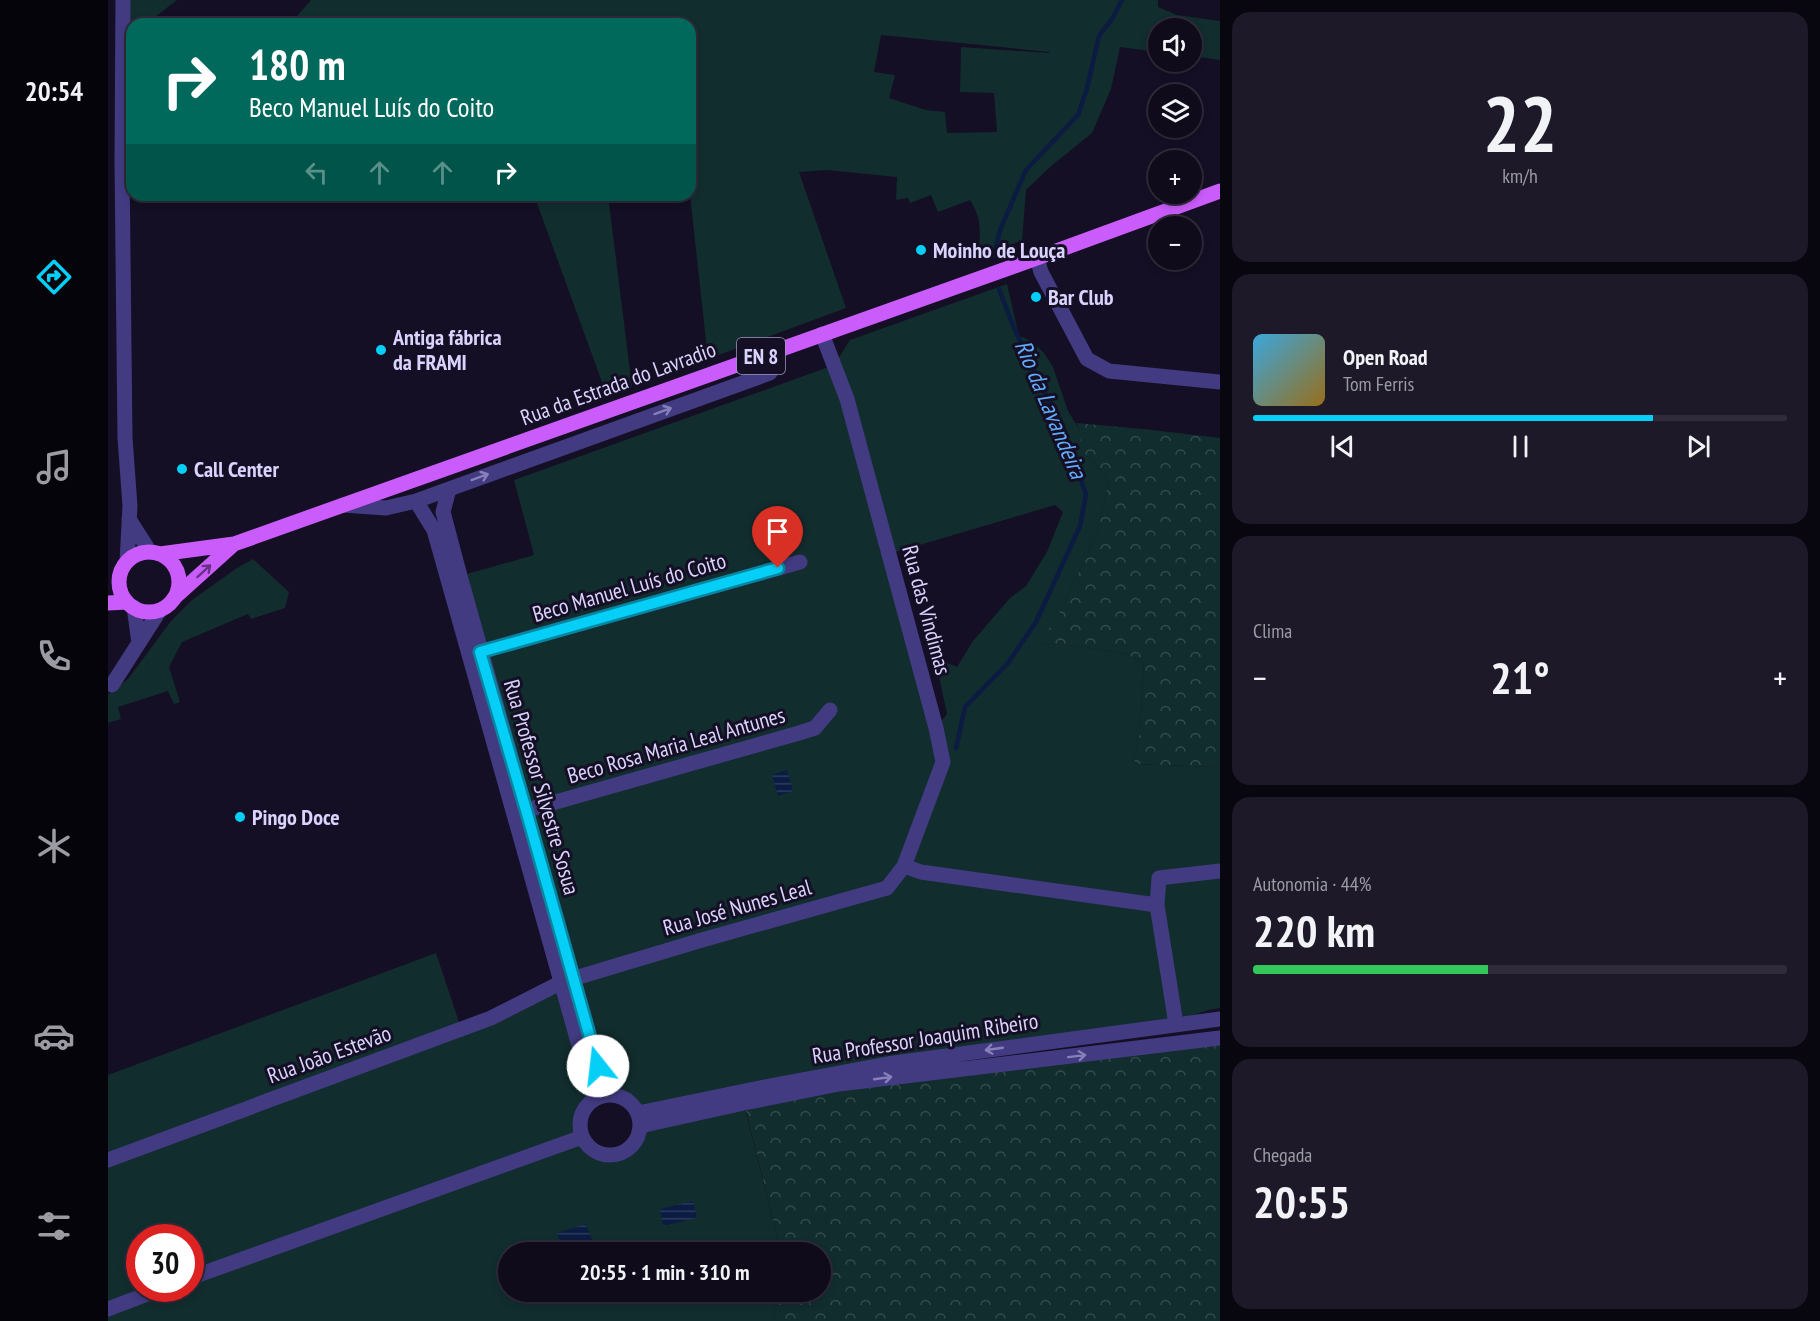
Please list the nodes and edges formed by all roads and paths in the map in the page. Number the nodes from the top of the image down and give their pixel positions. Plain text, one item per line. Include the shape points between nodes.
1 (123, 0) edge
2 (1220, 191) edge
3 (1037, 258) junction
4 (822, 334) junction
5 (779, 350) junction
6 (1220, 382) edge
7 (449, 489) junction
8 (416, 501) junction
9 (343, 505) junction
10 (129, 519) junction
11 (234, 543) junction
12 (155, 553) junction
13 (800, 562) dead end
14 (118, 572) edge
15 (174, 598) junction
16 (108, 603) edge
17 (131, 605) junction
18 (160, 610) junction
19 (139, 643) junction
20 (474, 653) junction
21 (112, 686) dead end
22 (830, 710) dead end
23 (520, 812) junction
24 (904, 866) junction
25 (1220, 871) edge
26 (1157, 905) junction
27 (567, 981) junction
28 (1220, 1019) edge
29 (1176, 1024) junction
30 (1220, 1038) edge
31 (610, 1095) junction
32 (594, 1099) junction
33 (639, 1119) junction
34 (582, 1137) junction
35 (108, 1160) edge
36 (204, 1273) edge
37 (126, 1302) edge
38 (108, 1309) edge

1 - 10 street via 125,438
2 - 3 main road, Rua da Estrada do Lavradio / EN 8
3 - 4 main road, Rua da Estrada do Lavradio / EN 8
3 - 6 street via 1087,359 1109,371
4 - 5 main road, Rua da Estrada do Lavradio / EN 8
4 - 24 street, Rua das Vindimas via 852,416 943,762
7 -> 5 street via 770,373
5 - 9 main road, Rua da Estrada do Lavradio / EN 8
7 - 8 street
7 - 20 street, Rua Professor Silvestre Sosua via 443,512
8 - 9 street via 386,508
8 - 20 street, Rua Professor Silvestre Sosua via 434,530
9 - 11 main road, Rua da Estrada do Lavradio / EN 8
10 - 12 street
10 - 14 street
11 - 12 main road, Rua da Estrada do Lavradio / EN 8
15 -> 11 main road, Rua da Estrada do Lavradio / EN 8
12 - 14 main road, EN 8 via 133,556
12 - 15 main road via 174,565 178,573
13 - 20 street, Beco Manuel Luís do Coito
14 - 17 main road via 122,594
15 - 18 main road, EN 8
16 - 17 main road
17 - 18 main road via 142,611
17 - 19 street
18 - 19 street
19 - 21 street
20 - 23 street, Rua Professor Silvestre Sosua
22 - 23 street, Beco Rosa Maria Leal Antunes via 815,728
23 - 27 street, Rua Professor Silvestre Sosua
24 - 26 street via 921,872
24 - 27 street, Rua José Nunes Leal via 887,888
25 - 26 street via 1159,878
26 - 29 street
27 - 31 street, Rua Professor Silvestre Sosua
27 - 32 street, Rua Professor Silvestre Sosua
27 - 35 street, Rua João Estevão via 490,1018
28 - 29 street, Rua Professor Joaquim Ribeiro
29 -> 33 street, Rua Professor Joaquim Ribeiro via 894,1063 780,1084
33 -> 30 street, Rua Professor Joaquim Ribeiro via 839,1084
31 - 32 street
31 - 33 street via 629,1102
32 - 34 street via 581,1117
33 - 34 street via 638,1138 623,1153 595,1152
34 - 36 street
37 - 38 street

